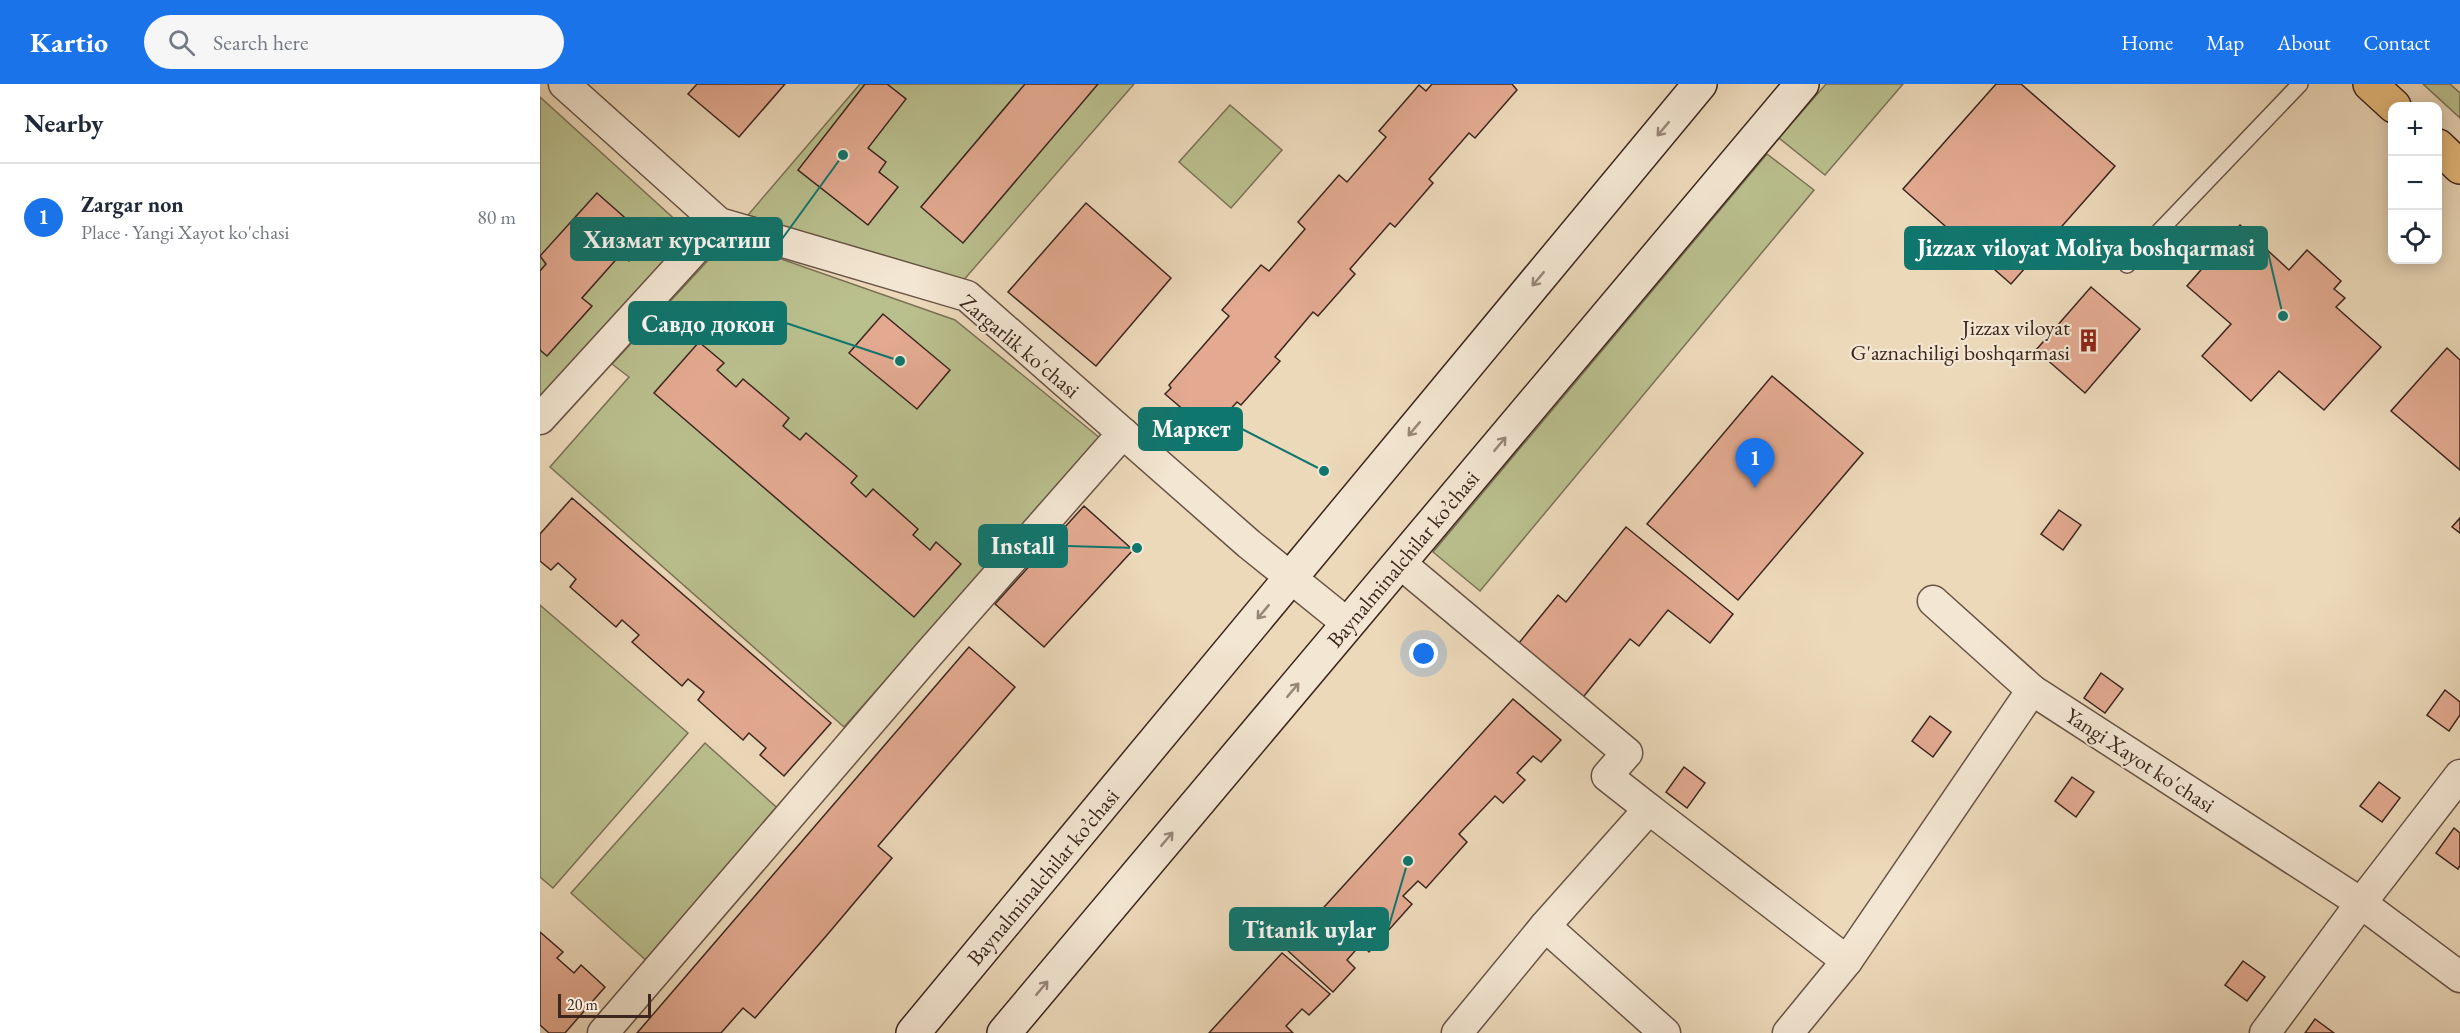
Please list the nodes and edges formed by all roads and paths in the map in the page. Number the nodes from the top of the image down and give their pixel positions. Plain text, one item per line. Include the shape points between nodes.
1 (564, 84) edge
2 (1700, 84) edge
3 (1802, 84) edge
4 (2300, 84) edge
5 (2370, 84) edge
6 (2390, 102) edge
7 (2442, 150) edge
8 (2460, 167) edge
9 (719, 222) junction
10 (2127, 265) dead end
11 (540, 419) edge
12 (1123, 434) junction
13 (1400, 562) junction
14 (1291, 579) junction
15 (1933, 601) dead end
16 (1348, 624) junction
17 (2032, 690) junction
18 (2460, 775) edge
19 (1649, 809) junction
20 (2361, 903) junction
21 (1545, 926) junction
22 (1847, 961) junction
23 (2460, 977) edge
24 (603, 1033) edge
25 (913, 1033) edge
26 (1004, 1033) edge
27 (1457, 1033) edge
28 (1665, 1033) edge
29 (1788, 1033) edge
30 (2265, 1033) edge

1 - 9 street, Zargarlik ko'chasi
2 -> 14 main road, Baynalminalchilar ko’chasi
13 -> 3 main road, Baynalminalchilar ko’chasi
4 - 10 lane
5 - 6 main road
7 - 8 main road
9 - 11 street
9 - 12 street, Zargarlik ko'chasi via 967,296
12 - 14 street, Zargarlik ko'chasi
12 - 24 street
13 - 16 main road, Baynalminalchilar ko’chasi
13 - 19 street via 1627,753 1607,776
14 - 16 street, Zargarlik ko'chasi
14 -> 25 main road, Baynalminalchilar ko’chasi
15 - 17 street, Yangi Xayot ko'chasi
26 -> 16 main road, Baynalminalchilar ko’chasi
17 - 20 street, Yangi Xayot ko'chasi
17 - 22 street
18 - 20 street
19 - 21 street
19 - 22 street
20 - 23 street, Yangi Xayot ko'chasi
20 - 30 street
21 - 27 street
21 - 28 street
22 - 29 street

